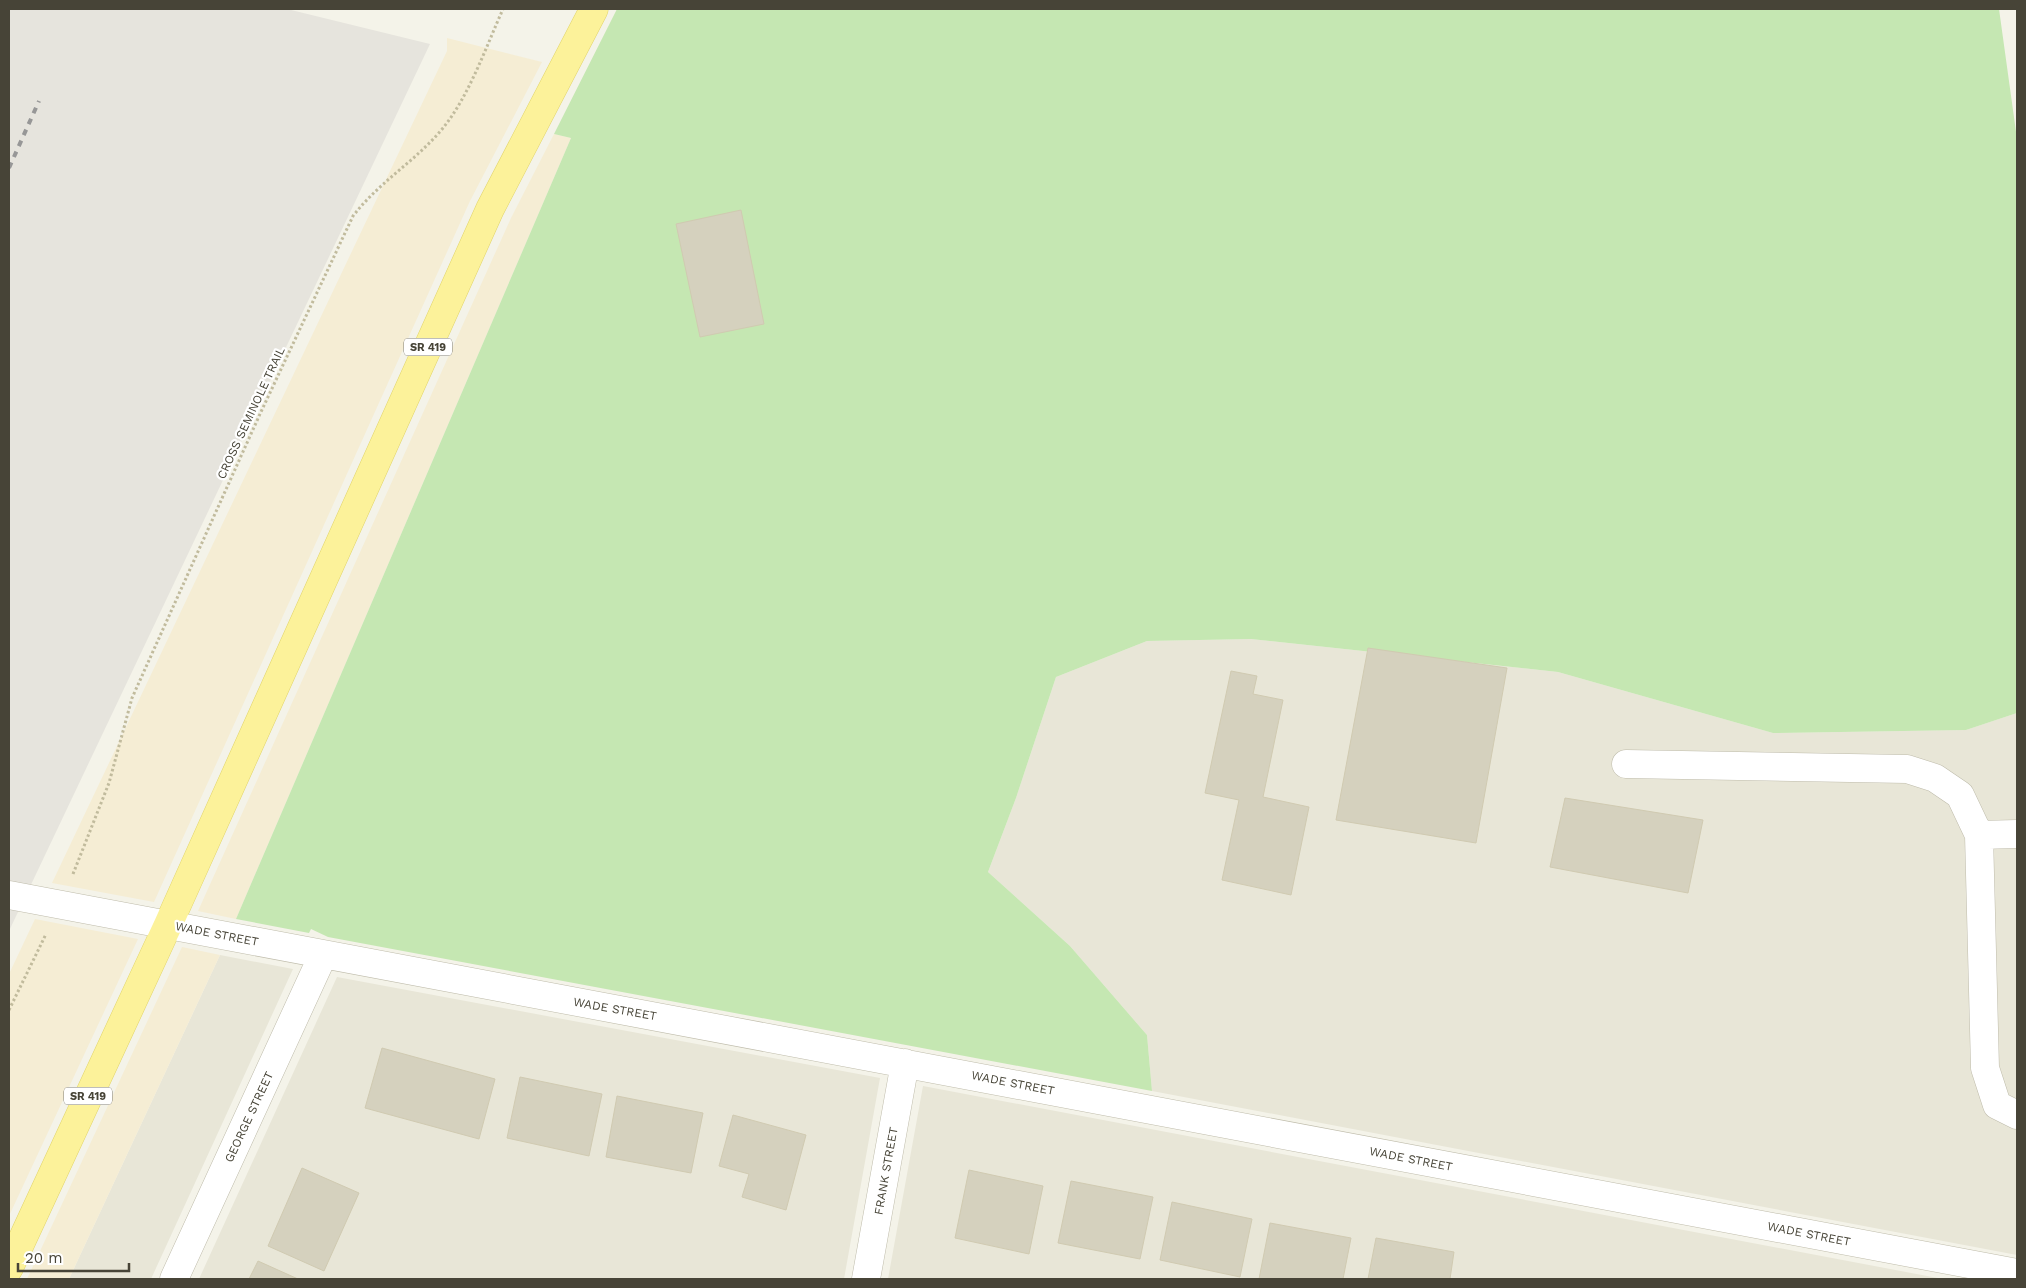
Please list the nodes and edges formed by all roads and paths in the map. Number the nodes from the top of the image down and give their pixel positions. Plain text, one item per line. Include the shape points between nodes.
1 (503, 9) edge
2 (594, 9) edge
3 (1626, 764) dead end
4 (1979, 834) junction
5 (2017, 834) edge
6 (79, 862) dead end
7 (9, 895) edge
8 (168, 925) junction
9 (323, 955) junction
10 (36, 959) dead end
11 (9, 1010) edge
12 (905, 1063) junction
13 (2017, 1115) edge
14 (9, 1268) edge
15 (2017, 1274) edge
16 (174, 1279) edge
17 (866, 1279) edge

1 - 6 path, CROSS SEMINOLE TRAIL via 459,104 443,128 369,195 353,216 135,689 109,783
2 - 8 main road, SR 419 via 490,210
3 - 4 street via 1907,769 1935,778 1960,795
4 - 5 street
4 - 13 street via 1985,1068 1997,1105
7 - 8 street, WADE STREET
8 - 9 street, WADE STREET
8 - 14 main road, SR 419
9 - 12 street, WADE STREET
9 - 16 street, GEORGE STREET
10 - 11 path
12 - 15 street, WADE STREET
12 - 17 street, FRANK STREET

